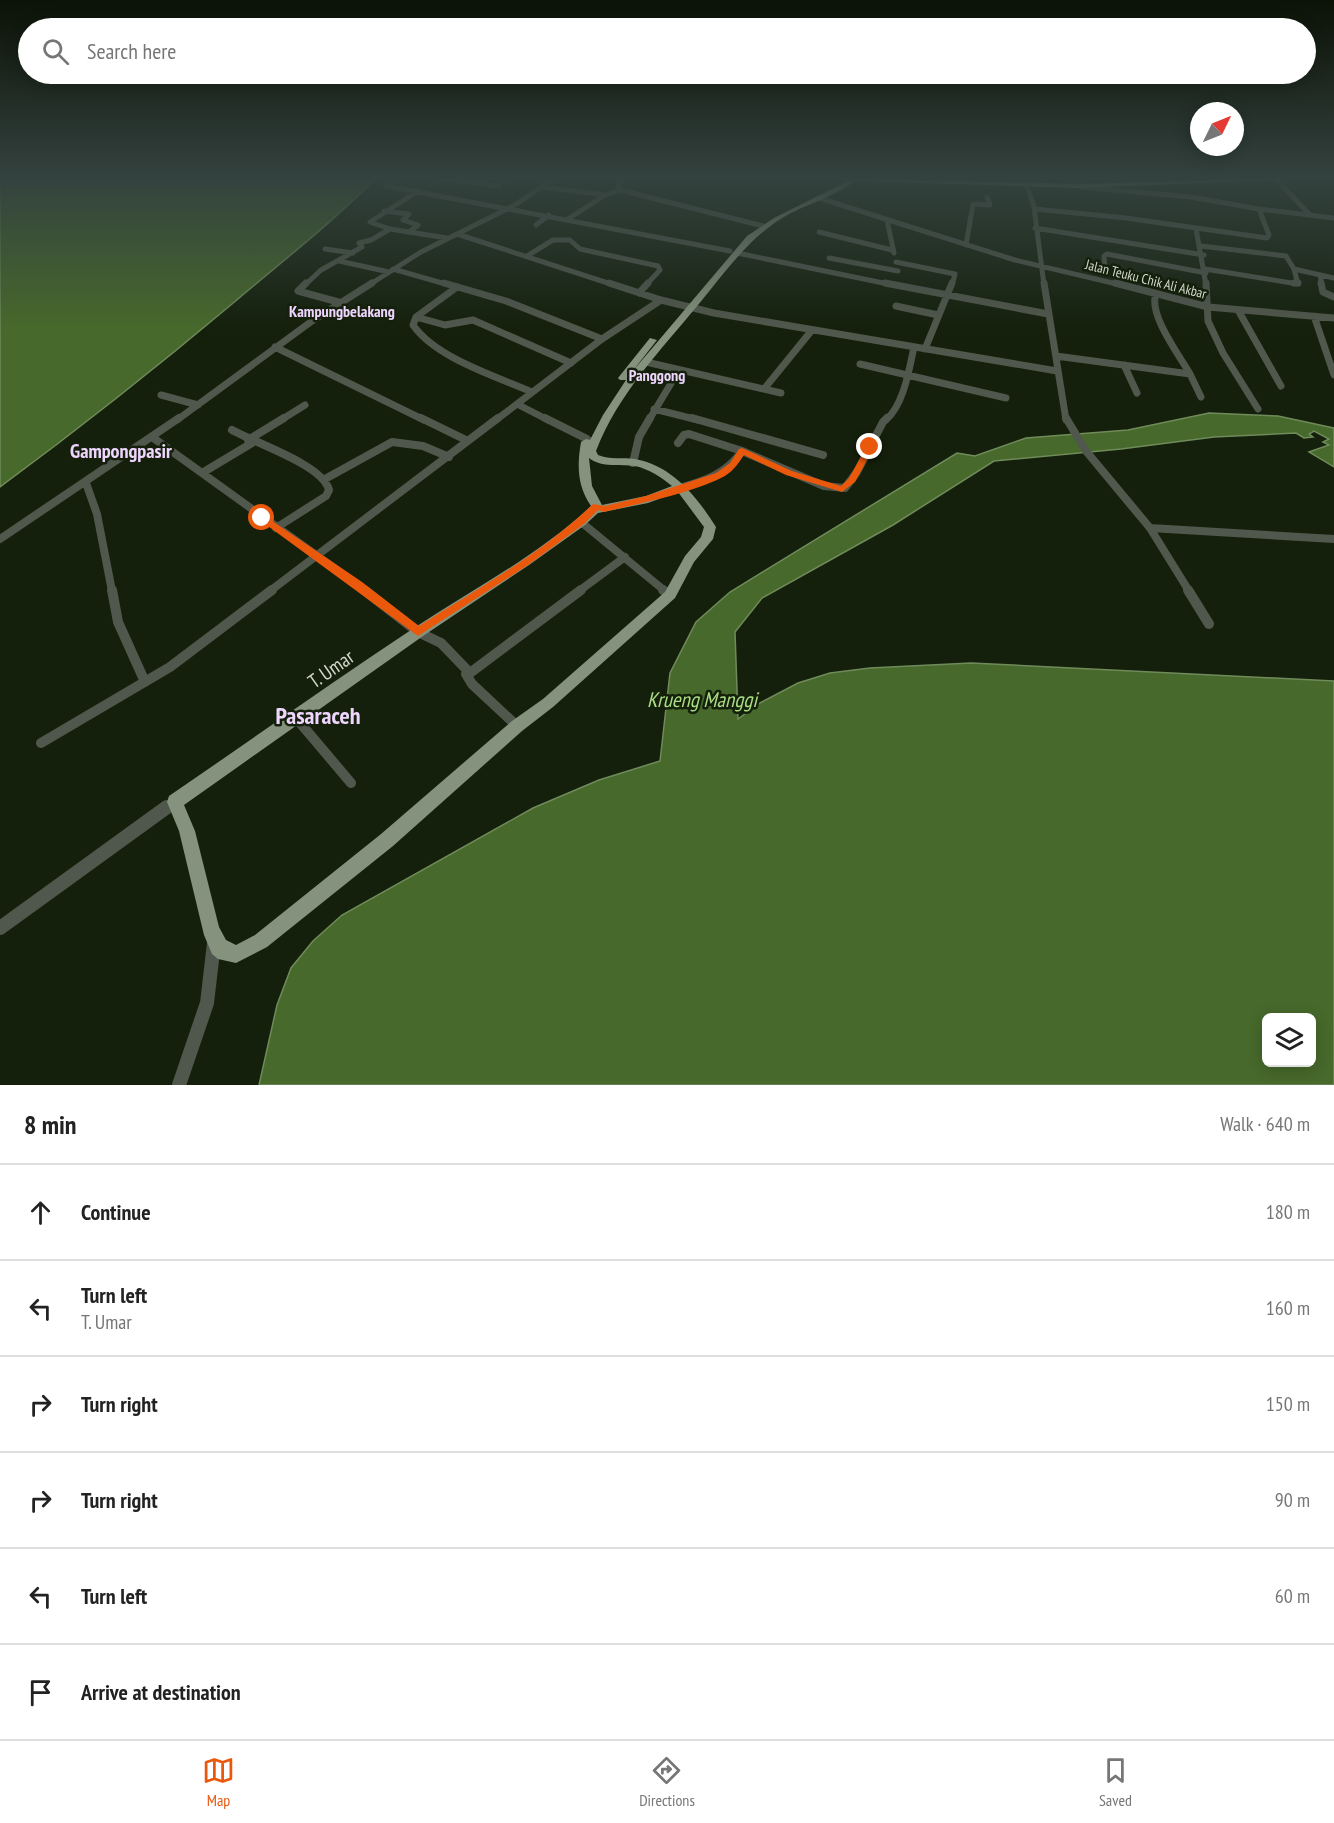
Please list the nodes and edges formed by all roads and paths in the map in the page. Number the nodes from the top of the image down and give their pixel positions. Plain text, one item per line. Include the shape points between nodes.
1 (1035, 228) edge
2 (390, 229) joint
3 (413, 229) edge
4 (468, 229) edge
5 (616, 229) edge
6 (758, 229) edge
7 (762, 229) edge
8 (888, 229) edge
9 (914, 229) edge
10 (969, 229) edge
11 (1039, 229) edge
12 (1196, 229) joint
13 (1266, 229) edge
14 (409, 232) junction
15 (819, 232) dead end
16 (457, 234) junction
17 (1085, 237) junction
18 (447, 238) junction
19 (966, 245) junction
20 (1086, 246) dead end
21 (1201, 246) junction
22 (325, 249) dead end
23 (892, 250) junction
24 (733, 252) junction
25 (353, 253) junction
26 (1204, 255) junction
27 (527, 256) junction
28 (829, 258) dead end
29 (339, 261) junction
30 (896, 262) junction
31 (1042, 265) junction
32 (1105, 269) dead end
33 (1294, 269) junction
34 (391, 270) junction
35 (897, 271) junction
36 (1206, 271) junction
37 (1320, 275) junction
38 (1334, 279) edge
39 (898, 285) junction
40 (457, 287) junction
41 (639, 293) junction
42 (1156, 294) junction
43 (950, 296) junction
44 (1334, 297) edge
45 (661, 300) junction
46 (342, 303) junction
47 (896, 306) dead end
48 (688, 307) junction
49 (1208, 307) junction
50 (1238, 310) junction
51 (1048, 314) junction
52 (938, 315) junction
53 (1314, 316) junction
54 (416, 317) junction
55 (1334, 318) edge
56 (812, 330) junction
57 (602, 339) junction
58 (275, 347) junction
59 (914, 347) junction
60 (925, 349) junction
61 (1056, 356) junction
62 (646, 362) junction
63 (571, 363) junction
64 (860, 364) dead end
65 (1124, 365) junction
66 (679, 370) junction
67 (1057, 371) junction
68 (1190, 374) junction
69 (908, 375) junction
70 (1334, 375) edge
71 (1281, 386) dead end
72 (764, 389) junction
73 (532, 392) junction
74 (781, 393) dead end
75 (1137, 393) dead end
76 (161, 395) dead end
77 (1201, 397) dead end
78 (1006, 398) dead end
79 (518, 404) junction
80 (198, 405) junction
81 (305, 405) dead end
82 (654, 409) junction
83 (1258, 409) dead end
84 (232, 430) dead end
85 (152, 438) junction
86 (587, 439) junction
87 (250, 441) junction
88 (468, 441) junction
89 (678, 443) dead end
90 (742, 451) junction
91 (823, 455) dead end
92 (449, 457) junction
93 (633, 463) junction
94 (202, 473) junction
95 (325, 479) junction
96 (87, 483) junction
97 (680, 488) junction
98 (597, 507) junction
99 (581, 522) junction
100 (276, 528) junction
101 (1150, 528) junction
102 (0, 539) edge
103 (1334, 539) edge
104 (317, 556) junction
105 (625, 557) junction
106 (670, 595) junction
107 (1209, 624) dead end
108 (418, 632) junction
109 (470, 673) junction
110 (145, 682) junction
111 (296, 718) junction
112 (517, 726) junction
113 (41, 743) dead end
114 (351, 783) dead end
115 (175, 802) junction
116 (0, 928) edge
117 (214, 938) junction
118 (179, 1085) edge

1 - 31 street
2 - 14 street
2 - 25 street via 360,242 362,247
3 - 14 street
4 - 16 street
5 - 24 street
6 - 24 main road via 745,235
7 - 24 main road
8 - 23 street
9 - 19 street, Jalan Teuku Chik Ali Akbar
10 - 19 street
11 - 17 street
12 - 13 street via 1267,238
12 - 21 street
14 - 18 street
15 - 23 street
16 - 18 street
16 - 27 street
17 - 20 street
17 - 26 street
18 - 34 street
19 - 31 street, Jalan Teuku Chik Ali Akbar
21 - 26 street
21 - 33 street via 1283,256
22 - 25 street
23 - 30 street
24 - 39 street
24 - 48 main road
25 - 29 street
26 - 36 street
27 - 41 street
27 - 41 street via 560,237 580,249 658,266 660,270
28 - 35 street
29 - 34 street
29 - 46 street via 321,270 298,291
30 - 35 street
30 - 43 street via 953,273 956,275
31 - 42 street, Jalan Teuku Chik Ali Akbar
31 - 51 street
32 - 36 street via 1107,254
33 - 36 street via 1298,284
33 - 37 street
34 - 40 street
34 - 46 street
35 - 39 street
36 - 49 street
37 - 38 street
37 - 44 street via 1323,292
39 - 43 street
40 - 54 street
40 - 57 street via 506,301
41 - 45 street
42 - 49 street, Jalan Teuku Chik Ali Akbar
42 - 68 street via 1156,314
43 - 51 street
43 - 52 street
45 - 48 street
45 - 57 street
46 - 58 street
47 - 52 street
48 - 56 street
48 - 62 main road
48 - 86 main road via 631,367
49 - 50 street, Jalan Teuku Chik Ali Akbar
49 - 83 street via 1208,321 1223,353
50 - 53 street, Jalan Teuku Chik Ali Akbar
50 - 71 street
51 - 61 street
52 - 60 street
53 - 55 street, Jalan Teuku Chik Ali Akbar
53 - 70 street
54 - 63 street via 445,325 473,320
54 - 73 street via 413,325 422,339
56 - 59 street
56 - 72 street
57 - 63 street
58 - 80 street
58 - 88 street
59 - 60 street
59 - 69 street
60 - 67 street
61 - 65 street
61 - 67 street
62 - 66 street
62 - 93 main road via 619,396 591,451 599,460
63 - 73 street
64 - 69 street
65 - 68 street
65 - 75 street
66 - 72 street
66 - 82 street
67 - 101 street via 1068,424
68 - 77 street
69 - 78 street
69 - 90 street via 891,414 845,488 838,490 789,473
72 - 74 street
73 - 79 street
76 - 80 street
79 - 86 street
79 - 88 street
80 - 85 street
81 - 87 street
82 - 91 street
82 - 93 street via 639,437
84 - 87 street
85 - 94 street
85 - 96 street
86 - 98 main road via 583,474
87 - 94 street
87 - 95 street
88 - 92 street
89 - 90 street via 687,434
90 - 97 street via 720,475
92 - 95 street via 423,446 392,441
92 - 104 street
93 - 97 main road via 658,469
94 - 100 street
95 - 100 street via 327,495
96 - 102 street
96 - 110 street via 97,514 118,622
97 - 98 main road via 604,509
97 - 106 main road via 710,530
98 - 99 main road, T. Umar
99 - 105 street
99 - 108 main road, T. Umar
100 - 104 street
101 - 103 street
101 - 107 street
104 - 108 street
104 - 110 street via 175,664
105 - 106 street
105 - 109 street
106 - 112 main road
108 - 109 street via 441,643
108 - 111 main road, T. Umar
109 - 112 street via 466,674 472,684
110 - 113 street
111 - 114 street
111 - 115 main road, T. Umar
112 - 117 main road via 387,840 261,941 230,954
115 - 116 street, T. Umar
115 - 117 main road via 187,831
117 - 118 street via 207,1003

